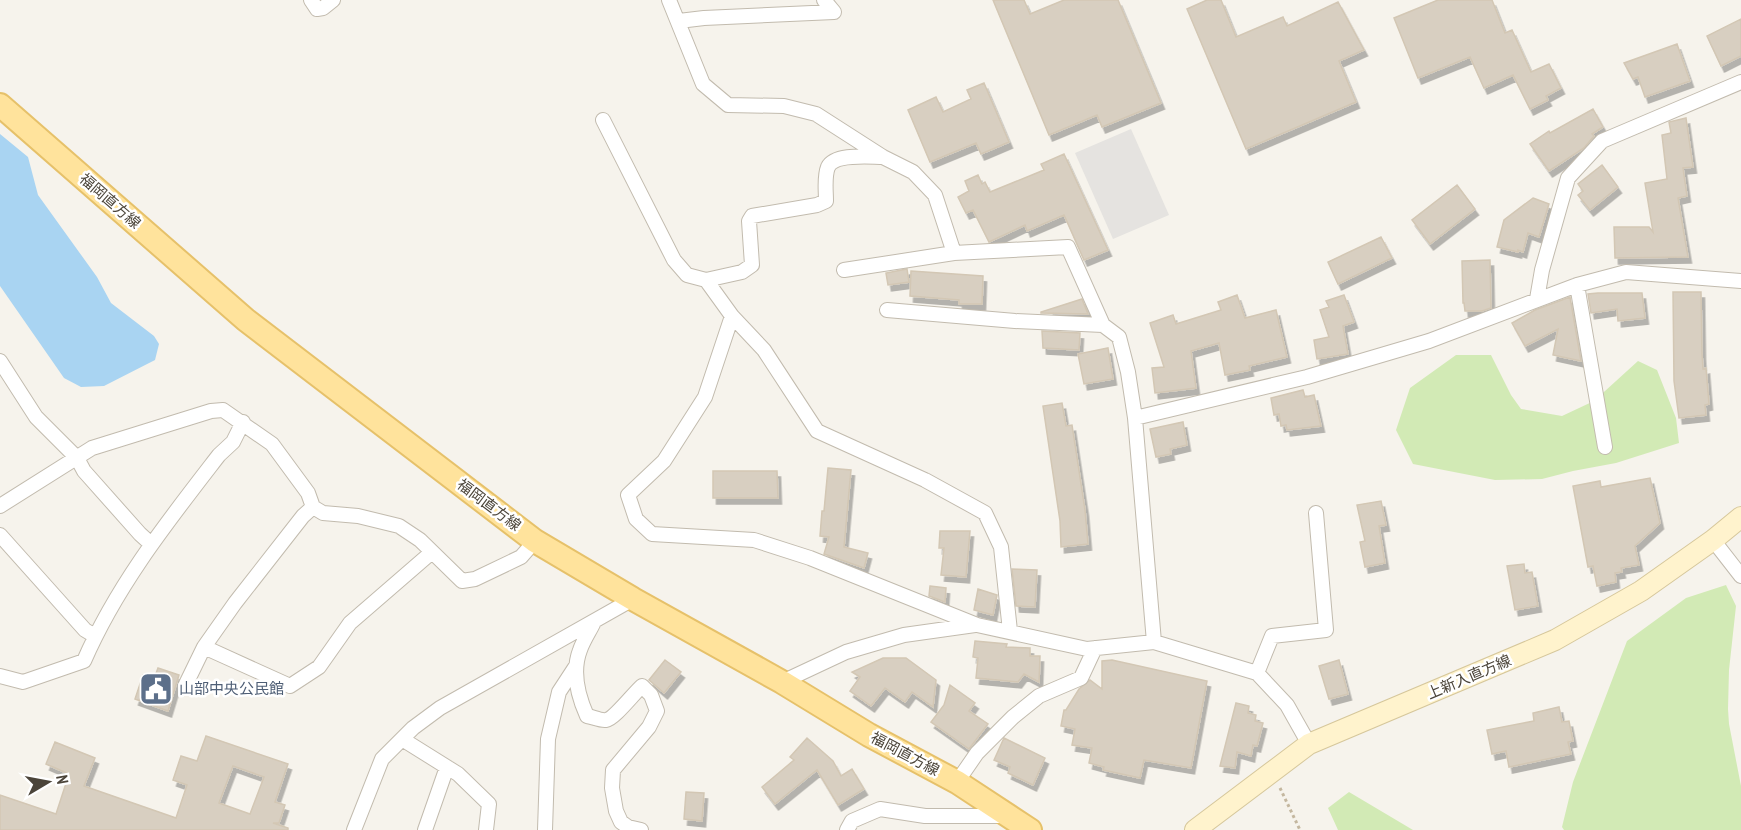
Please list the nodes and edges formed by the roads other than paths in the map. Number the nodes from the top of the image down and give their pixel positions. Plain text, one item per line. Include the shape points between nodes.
1 (310, 0) edge
2 (333, 0) edge
3 (669, 0) edge
4 (832, 2) edge
5 (679, 21) junction
6 (1741, 82) edge
7 (0, 105) edge
8 (603, 120) dead end
9 (883, 157) junction
10 (954, 254) junction
11 (844, 270) dead end
12 (706, 280) junction
13 (1741, 281) edge
14 (1577, 285) junction
15 (1537, 299) junction
16 (886, 310) dead end
17 (732, 316) junction
18 (1103, 325) junction
19 (0, 361) edge
20 (1135, 417) junction
21 (243, 422) junction
22 (1605, 447) dead end
23 (77, 458) junction
24 (0, 506) edge
25 (313, 507) junction
26 (1316, 513) dead end
27 (1741, 517) edge
28 (0, 535) edge
29 (1713, 540) junction
30 (535, 541) junction
31 (151, 544) junction
32 (432, 552) junction
33 (1741, 576) edge
34 (633, 599) junction
35 (593, 624) junction
36 (977, 625) junction
37 (1010, 632) junction
38 (95, 636) junction
39 (1154, 642) junction
40 (204, 647) junction
41 (1095, 648) junction
42 (576, 666) junction
43 (1257, 673) junction
44 (0, 676) edge
45 (782, 682) junction
46 (186, 684) dead end
47 (402, 739) junction
48 (1309, 744) junction
49 (447, 767) junction
50 (957, 782) junction
51 (1010, 816) junction
52 (354, 830) edge
53 (425, 830) edge
54 (486, 830) edge
55 (545, 830) edge
56 (641, 830) edge
57 (847, 830) edge
58 (1030, 830) edge
59 (1195, 830) edge

1 - 2 street via 317,9
3 - 5 street
4 - 5 street via 834,12
5 - 9 street via 703,84 728,105 784,105 816,114
6 - 15 street via 1602,141 1568,178
7 - 30 main road, 福岡直方線 via 246,320
8 - 12 street via 674,260 687,275
9 - 10 street via 913,172 935,195
9 - 12 street via 837,158 829,165 826,176 826,201 752,216 749,221 753,264 742,272
10 - 11 street
10 - 18 street via 1068,247
12 - 17 street
13 - 14 street via 1626,272
14 - 15 street
14 - 22 street
15 - 20 street via 1429,341 1307,378
16 - 18 street
17 - 36 street via 705,397 664,461 628,495 636,519 652,534 754,540 810,558
17 - 37 street via 764,350 817,431 925,480 985,513 1001,548
18 - 20 street via 1119,337
19 - 23 street via 36,417
20 - 39 street
21 - 23 street via 223,410 211,411 92,448
21 - 25 street via 272,444 308,493
21 - 31 street via 233,442
23 - 24 street
23 - 31 street via 84,471
25 - 32 street via 323,513 399,526
25 - 40 street
26 - 43 street via 1326,630 1272,636
27 - 29 main road, 上新入直方線
28 - 38 street via 85,630
29 - 33 street
29 - 48 main road, 上新入直方線 via 1641,591 1555,640
30 - 32 street via 521,557 475,579 462,581
30 - 34 main road, 福岡直方線
31 - 38 street
32 - 40 street via 350,623 319,667 290,687
34 - 35 street
34 - 45 main road, 福岡直方線
35 - 42 street
35 - 47 street via 552,643 440,708
36 - 37 street
36 - 45 street via 894,638 846,652
37 - 41 street
38 - 44 street via 84,661 23,682
39 - 41 street
39 - 43 street
40 - 46 street
41 - 50 street via 1081,678 1040,696 1013,717 978,753
42 - 55 street via 559,692 548,739
42 - 56 street via 587,716 605,721 613,717 642,686 651,695 657,711 649,727 612,770 612,788 621,822
43 - 48 street via 1287,705
45 - 50 main road, 福岡直方線
47 - 49 street
47 - 52 street via 382,759
48 - 59 main road, 上新入直方線
49 - 53 street
49 - 54 street via 489,804
50 - 51 main road, 福岡直方線
51 - 57 street via 925,816 880,809 852,821
51 - 58 main road, 福岡直方線

